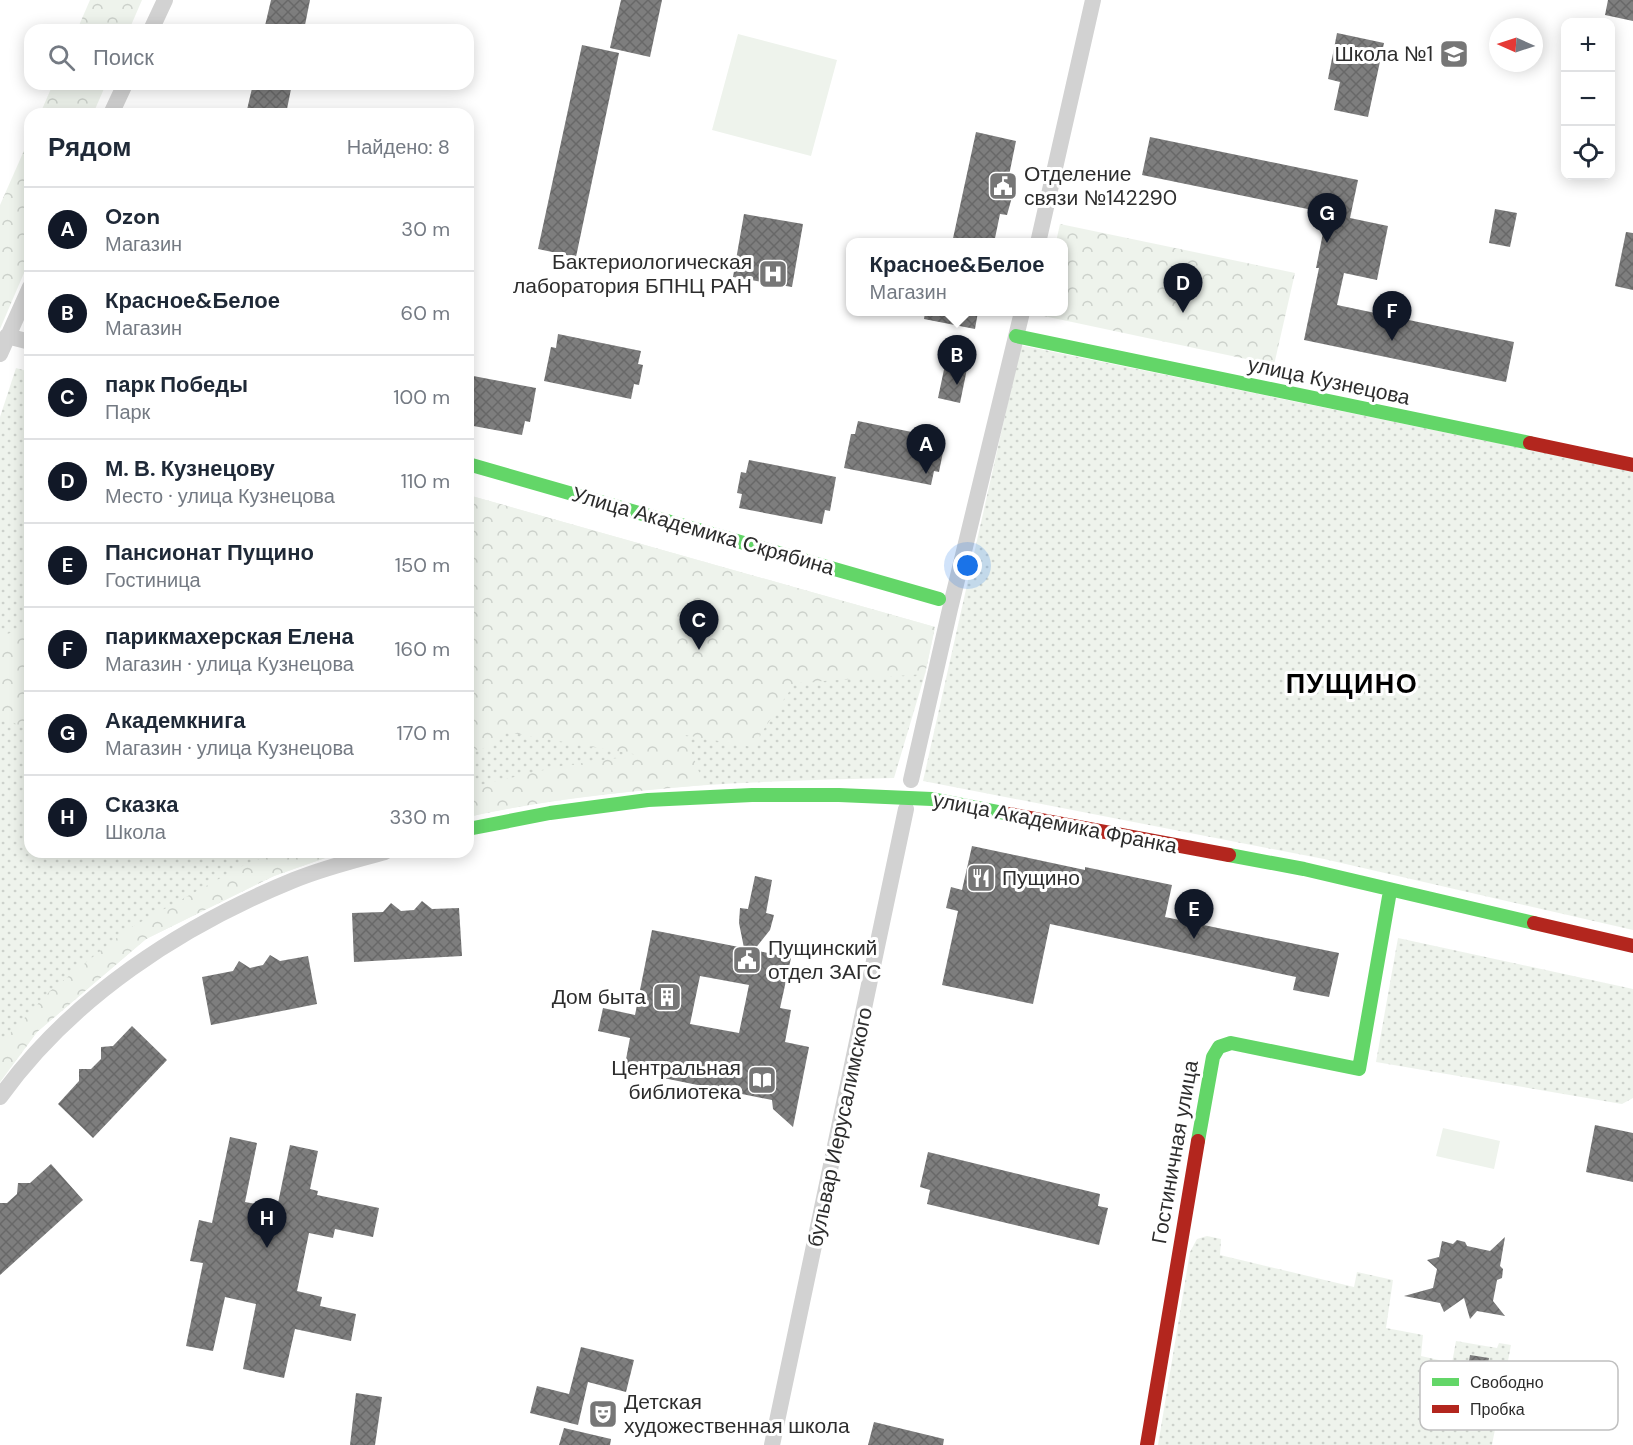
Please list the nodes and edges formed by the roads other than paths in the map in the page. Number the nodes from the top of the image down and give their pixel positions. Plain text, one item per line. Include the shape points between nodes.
1 (165, 0) edge
2 (1093, 0) edge
3 (154, 24) edge
4 (122, 90) edge
5 (114, 108) edge
6 (1039, 238) edge
7 (24, 300) edge
8 (1021, 316) edge
9 (7, 336) junction
10 (1016, 336) junction
11 (24, 340) edge
12 (0, 354) edge
13 (1633, 465) edge
14 (474, 466) edge
15 (939, 598) dead end
16 (910, 780) dead end
17 (906, 809) dead end
18 (474, 828) edge
19 (366, 858) edge
20 (1390, 891) junction
21 (1633, 946) edge
22 (0, 1097) edge
23 (772, 1445) edge
24 (1147, 1445) edge

1 - 3 street
2 - 6 street
4 - 5 street
7 - 9 street
8 - 10 street
9 - 11 street
9 - 12 street
10 - 13 street, улица Кузнецова
10 - 16 street
14 - 15 street, Улица Академика Скрябина
17 - 23 street, бульвар Иерусалимского
18 - 20 street, улица Академика Франка via 648,800 763,795 908,797 1304,870
19 - 22 street via 295,880 165,945 56,1031
20 - 21 street, улица Академика Франка
20 - 24 street, Гостиничная улица via 1359,1069 1231,1043 1220,1047 1213,1057

